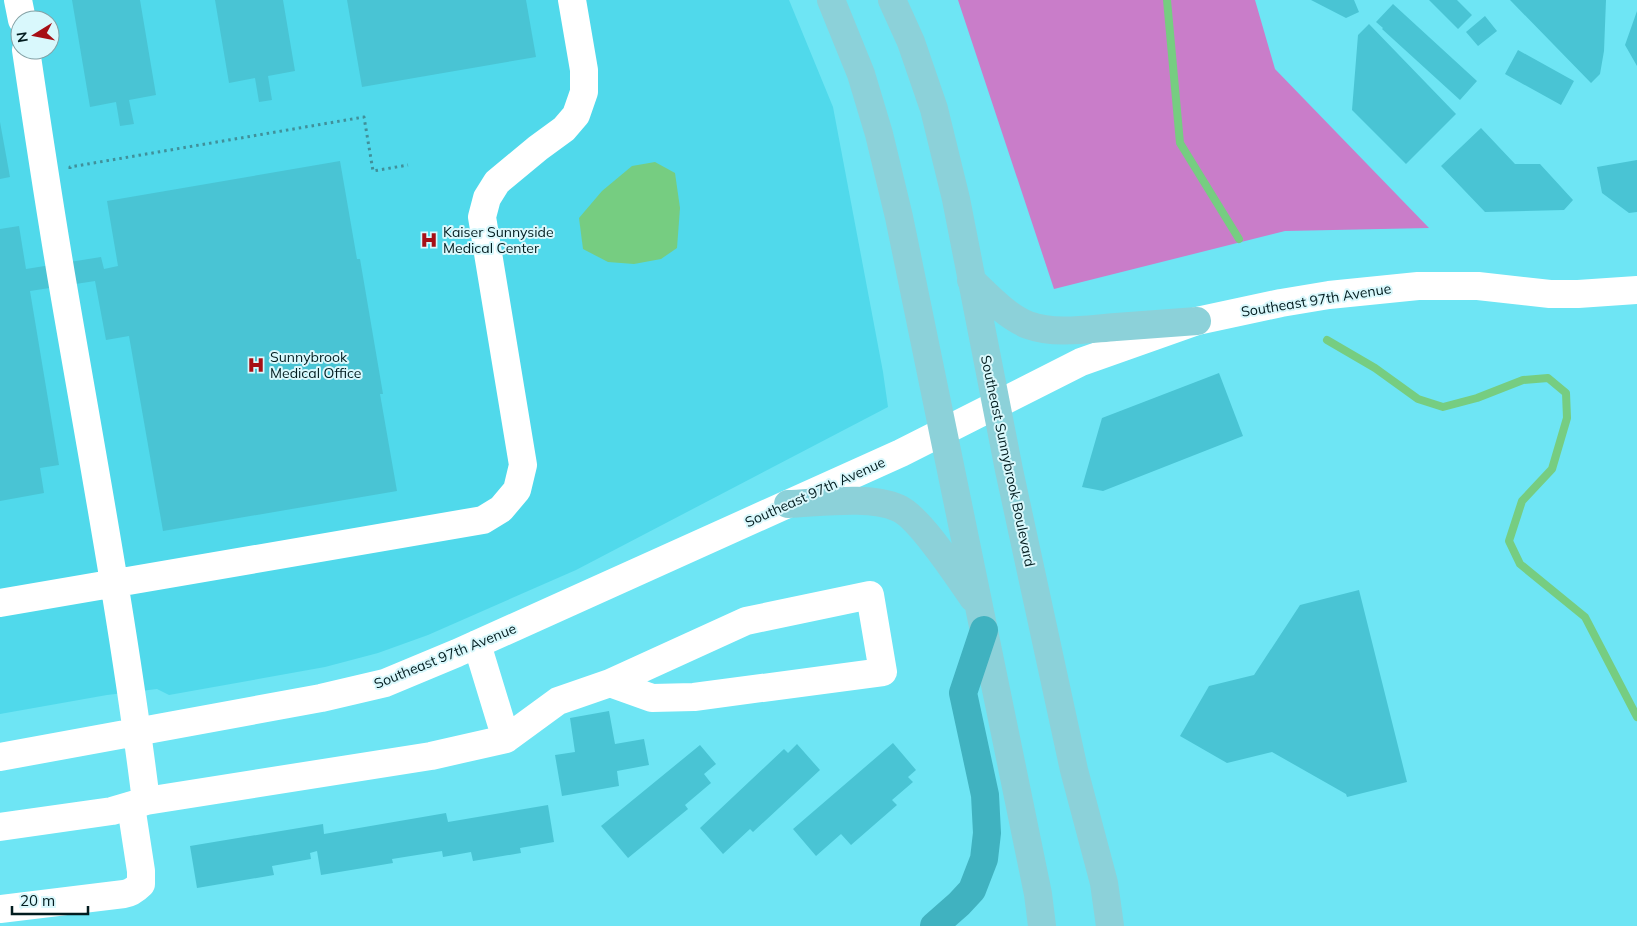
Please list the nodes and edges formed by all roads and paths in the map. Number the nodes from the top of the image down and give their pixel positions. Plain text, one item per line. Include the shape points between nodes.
1 (572, 0) edge
2 (831, 0) edge
3 (892, 0) edge
4 (28, 60) edge
5 (408, 165) dead end
6 (72, 177) dead end
7 (971, 280) junction
8 (1637, 290) edge
9 (1197, 321) junction
10 (996, 404) junction
11 (943, 432) junction
12 (788, 504) junction
13 (114, 584) junction
14 (0, 604) edge
15 (981, 618) junction
16 (477, 644) junction
17 (610, 683) junction
18 (137, 732) junction
19 (506, 739) junction
20 (0, 757) edge
21 (138, 803) junction
22 (0, 827) edge
23 (0, 909) edge
24 (934, 926) edge
25 (1042, 926) edge
26 (1110, 926) edge

1 - 13 street via 584,70 584,92 576,115 564,130 497,182 487,198 482,218 523,465 518,490 501,509 483,520
2 - 11 main road via 861,74 879,134
3 - 7 main road, Southeast Sunnybrook Boulevard via 911,42 934,109
4 - 13 street
5 - 6 path via 373,171 364,117 70,167
7 - 9 main road via 1013,317 1044,328 1080,330
7 - 10 main road, Southeast Sunnybrook Boulevard
8 - 9 street, Southeast 97th Avenue via 1559,294 1435,285 1338,294
9 - 10 street, Southeast 97th Avenue via 1081,362
10 - 11 street, Southeast 97th Avenue
10 - 26 main road, Southeast Sunnybrook Boulevard via 1074,770 1104,883
11 - 12 street, Southeast 97th Avenue
11 - 15 main road
12 - 15 main road via 858,501 900,508 929,538
12 - 16 street, Southeast 97th Avenue
13 - 14 street
13 - 18 street
15 - 24 highway via 962,693 985,795 987,833 984,859 972,890
15 - 25 main road
16 - 18 street, Southeast 97th Avenue via 385,683
16 - 19 street
17 - 17 street via 746,621 870,595 883,672 694,697 652,698
17 - 19 street via 558,701
18 - 20 street, Southeast 97th Avenue
18 - 21 street
19 - 21 street via 431,756
21 - 22 street via 112,811
21 - 23 street via 141,884 136,889 124,894

